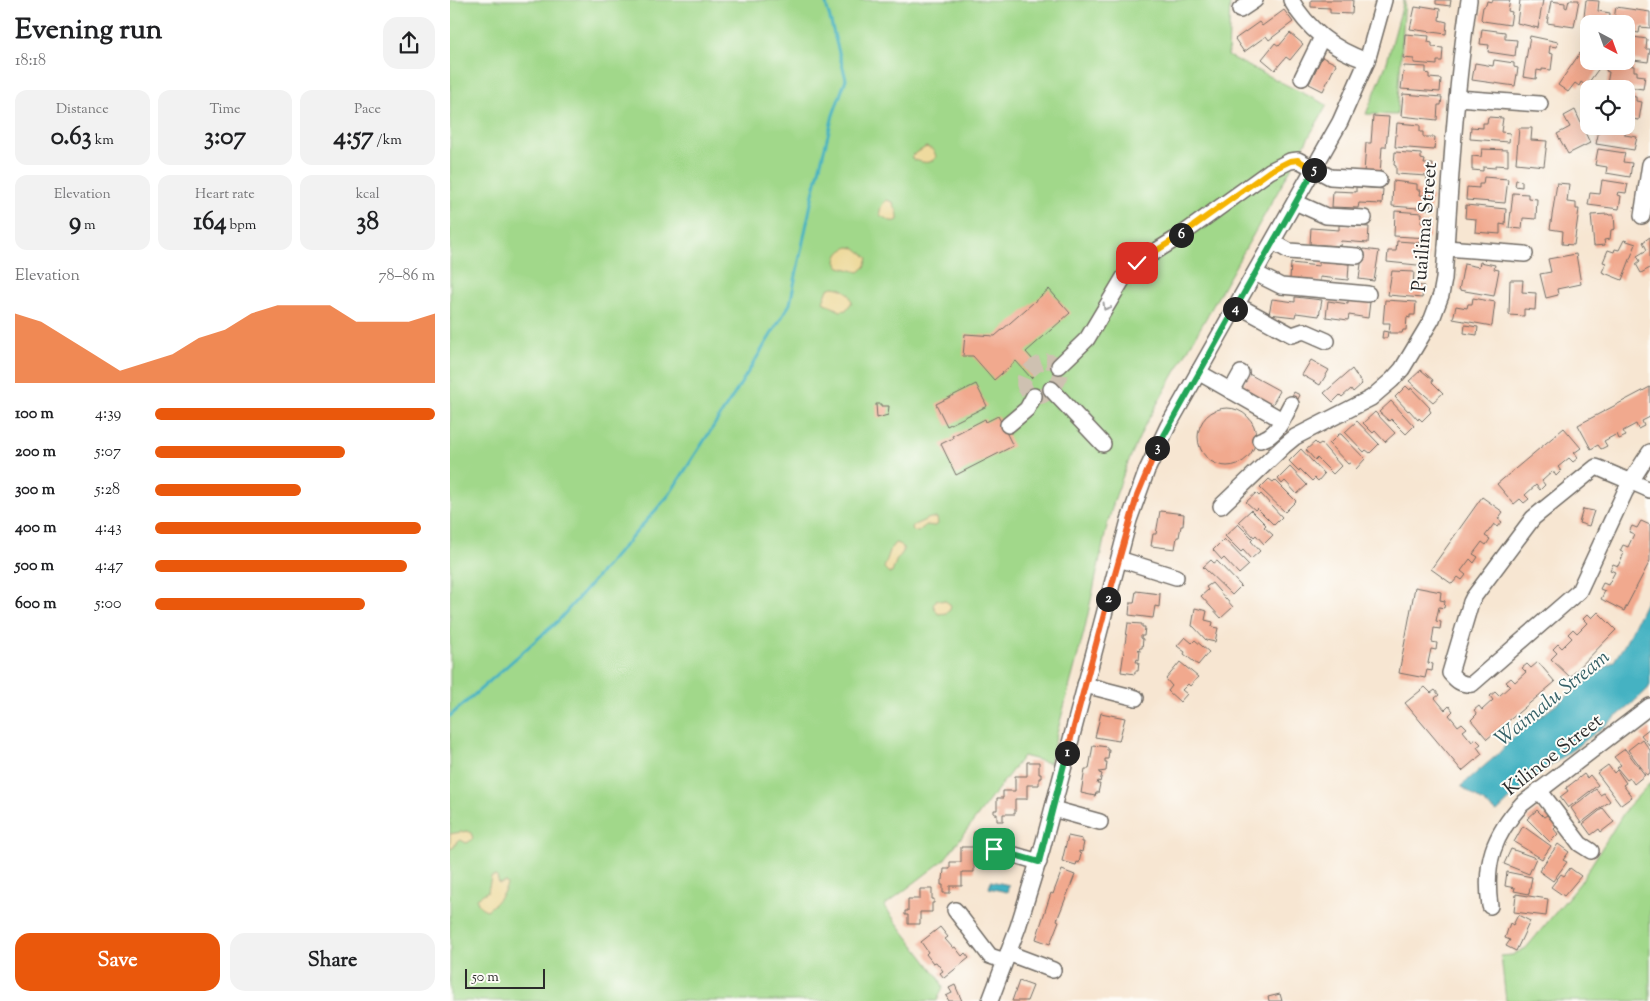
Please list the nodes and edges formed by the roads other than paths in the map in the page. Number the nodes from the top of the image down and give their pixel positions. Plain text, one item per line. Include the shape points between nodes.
1 (1255, 0) edge
2 (1291, 0) edge
3 (1384, 0) edge
4 (1469, 0) edge
5 (1240, 10) dead end
6 (1322, 37) junction
7 (1367, 61) junction
8 (1302, 78) dead end
9 (1457, 98) junction
10 (1540, 104) dead end
11 (1650, 164) edge
12 (1314, 169) junction
13 (1379, 180) dead end
14 (1295, 202) junction
15 (1642, 216) dead end
16 (1364, 218) dead end
17 (1273, 242) junction
18 (1446, 248) junction
19 (1524, 254) dead end
20 (1357, 256) dead end
21 (1255, 273) junction
22 (1368, 294) dead end
23 (1237, 305) junction
24 (1326, 341) dead end
25 (1059, 366) tunnel mouth
26 (1198, 372) junction
27 (1241, 373) dead end
28 (1051, 389) dead end
29 (1231, 391) junction
30 (1034, 396) dead end
31 (1291, 404) dead end
32 (1282, 420) junction
33 (1008, 425) dead end
34 (1260, 440) dead end
35 (1103, 444) dead end
36 (1650, 452) edge
37 (1631, 482) junction
38 (1650, 490) edge
39 (1221, 506) dead end
40 (1119, 559) junction
41 (1176, 577) dead end
42 (1085, 684) junction
43 (1136, 698) dead end
44 (1650, 706) edge
45 (1539, 790) junction
46 (1053, 809) junction
47 (1100, 822) dead end
48 (994, 849) dead end
49 (1591, 851) dead end
50 (1039, 862) junction
51 (1490, 906) dead end
52 (955, 910) dead end
53 (1007, 957) junction
54 (1053, 970) dead end
55 (990, 1001) edge

1 - 5 street
2 - 6 street via 1302,18
3 - 7 street
4 - 9 street, Puailima Street
6 - 7 street via 1349,55
6 - 8 street
7 - 12 street via 1350,104
9 - 10 street
9 - 18 street, Puailima Street
11 - 15 street
12 - 13 street via 1330,177
12 - 14 street
12 -> 25 street via 1298,160 1270,171 1137,263 1088,339
14 - 16 street via 1326,216
14 - 17 street
17 - 20 street via 1289,250
17 - 21 street
18 - 19 street
18 - 39 street, Puailima Street via 1437,309 1402,369 1371,398 1295,437
21 - 22 street via 1281,286
21 - 23 street
23 - 24 street via 1292,335 1304,331
23 - 26 street
26 - 29 street
26 - 40 street via 1147,470
27 - 29 street
28 - 35 street
29 - 32 street
30 - 33 street via 1027,409
31 - 32 street
32 - 34 street via 1272,435
36 - 37 street
37 - 37 street via 1579,592 1472,684 1462,684 1455,679 1450,673 1471,602 1532,518 1596,468
37 - 38 street
40 - 41 street
40 - 42 street
42 - 43 street
42 - 46 street
44 - 45 street, Kilinoe Street
45 - 49 street via 1580,844
45 - 51 street, Kilinoe Street via 1514,813 1497,839 1487,873
46 - 47 street
46 - 50 street
48 - 50 street
50 - 53 street
52 - 53 street via 990,956
53 - 54 street
53 - 55 street

